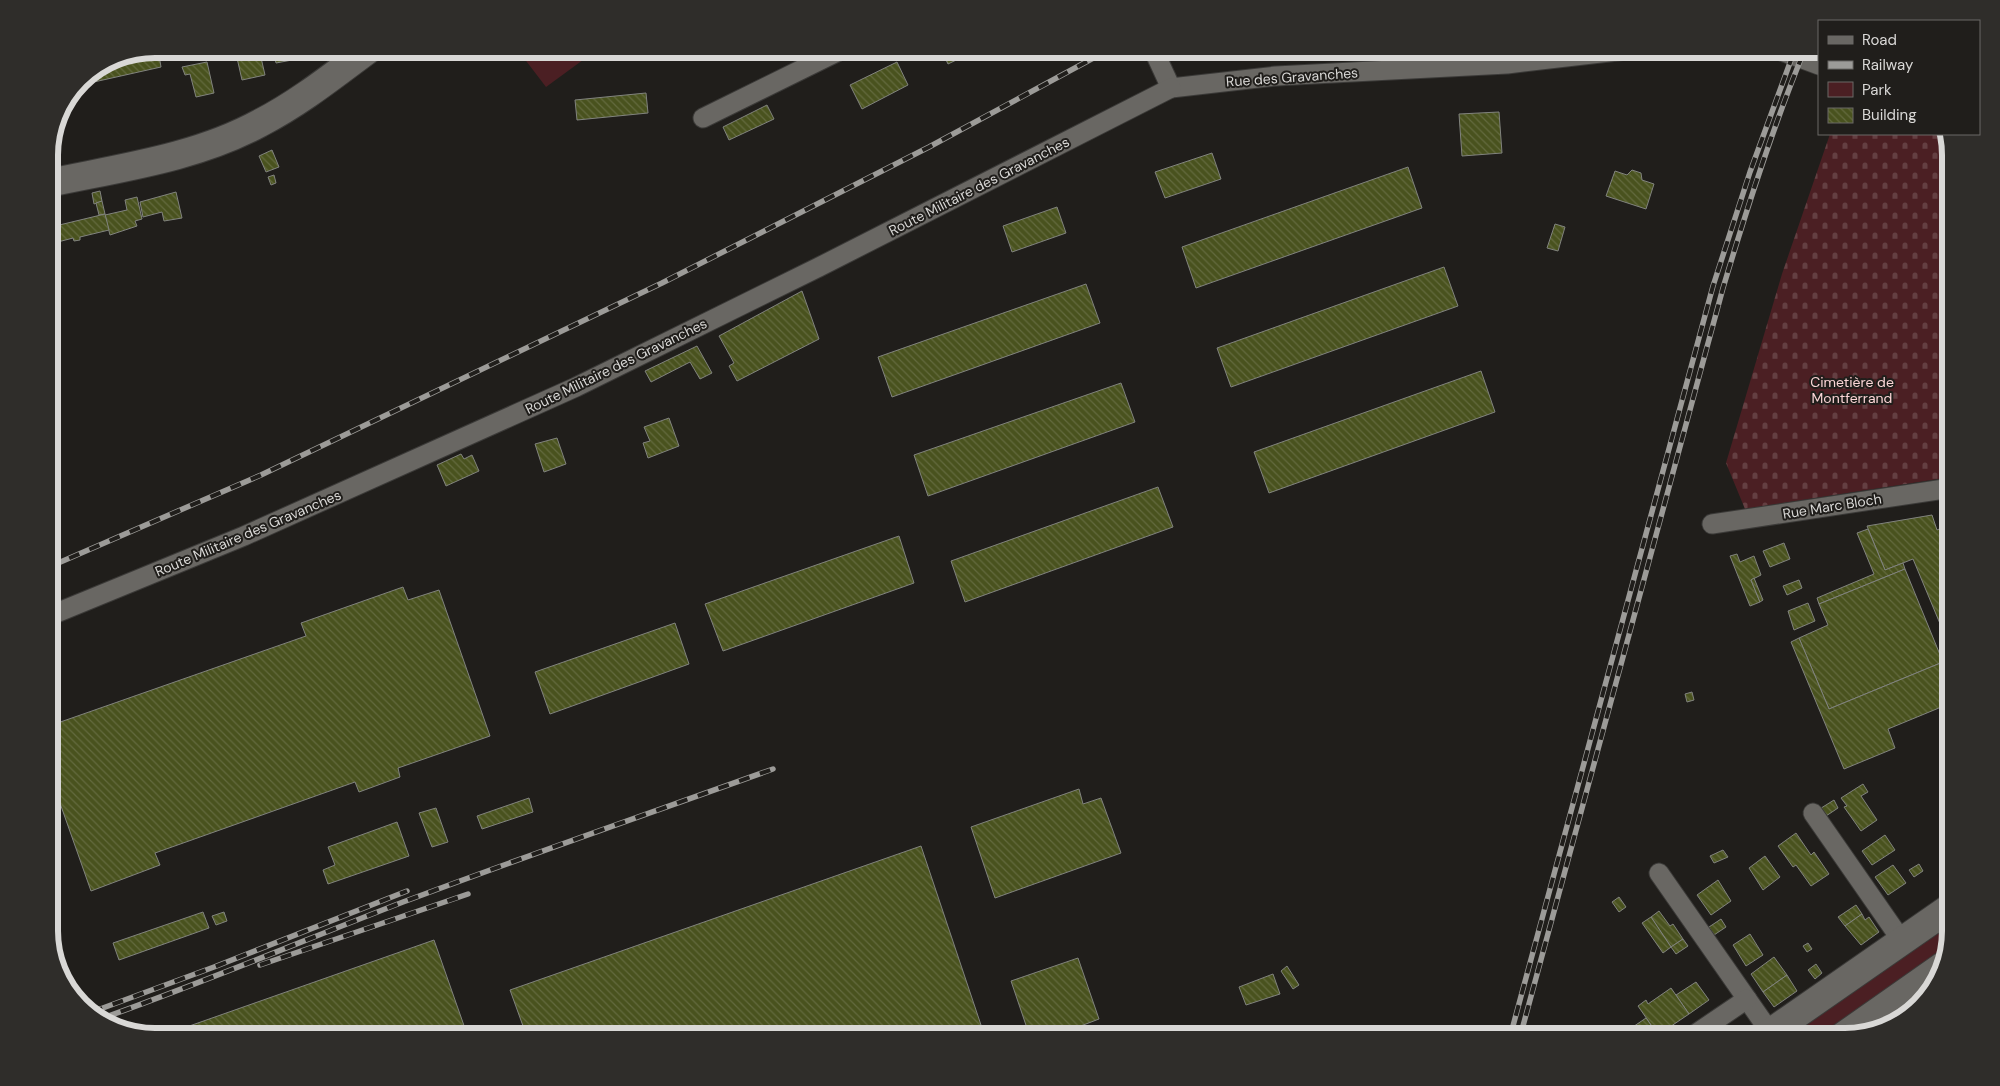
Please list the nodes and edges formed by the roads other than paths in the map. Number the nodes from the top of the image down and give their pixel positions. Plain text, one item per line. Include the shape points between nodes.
1 (357, 58) edge
2 (825, 58) edge
3 (1157, 58) edge
4 (1558, 58) edge
5 (1800, 58) edge
6 (1818, 65) edge
7 (1171, 88) junction
8 (703, 118) dead end
9 (58, 181) edge
10 (1942, 489) edge
11 (1712, 524) dead end
12 (58, 612) edge
13 (1813, 813) dead end
14 (1659, 873) dead end
15 (1942, 913) edge
16 (1902, 941) junction
17 (1932, 974) edge
18 (1747, 999) junction
19 (1704, 1028) edge
20 (1763, 1028) edge
21 (1777, 1028) edge
22 (1855, 1028) edge

1 - 9 main road via 296,102 259,124 213,144
2 - 8 street
3 - 7 street
4 - 7 street, Rue des Gravanches via 1507,64 1276,76
5 - 6 street
7 - 12 street, Route Militaire des Gravanches via 576,387 244,536
10 - 11 street, Rue Marc Bloch
13 - 16 street
14 - 18 street
15 - 16 main road
16 - 21 main road
17 - 22 main road
18 - 19 street
18 - 20 street

